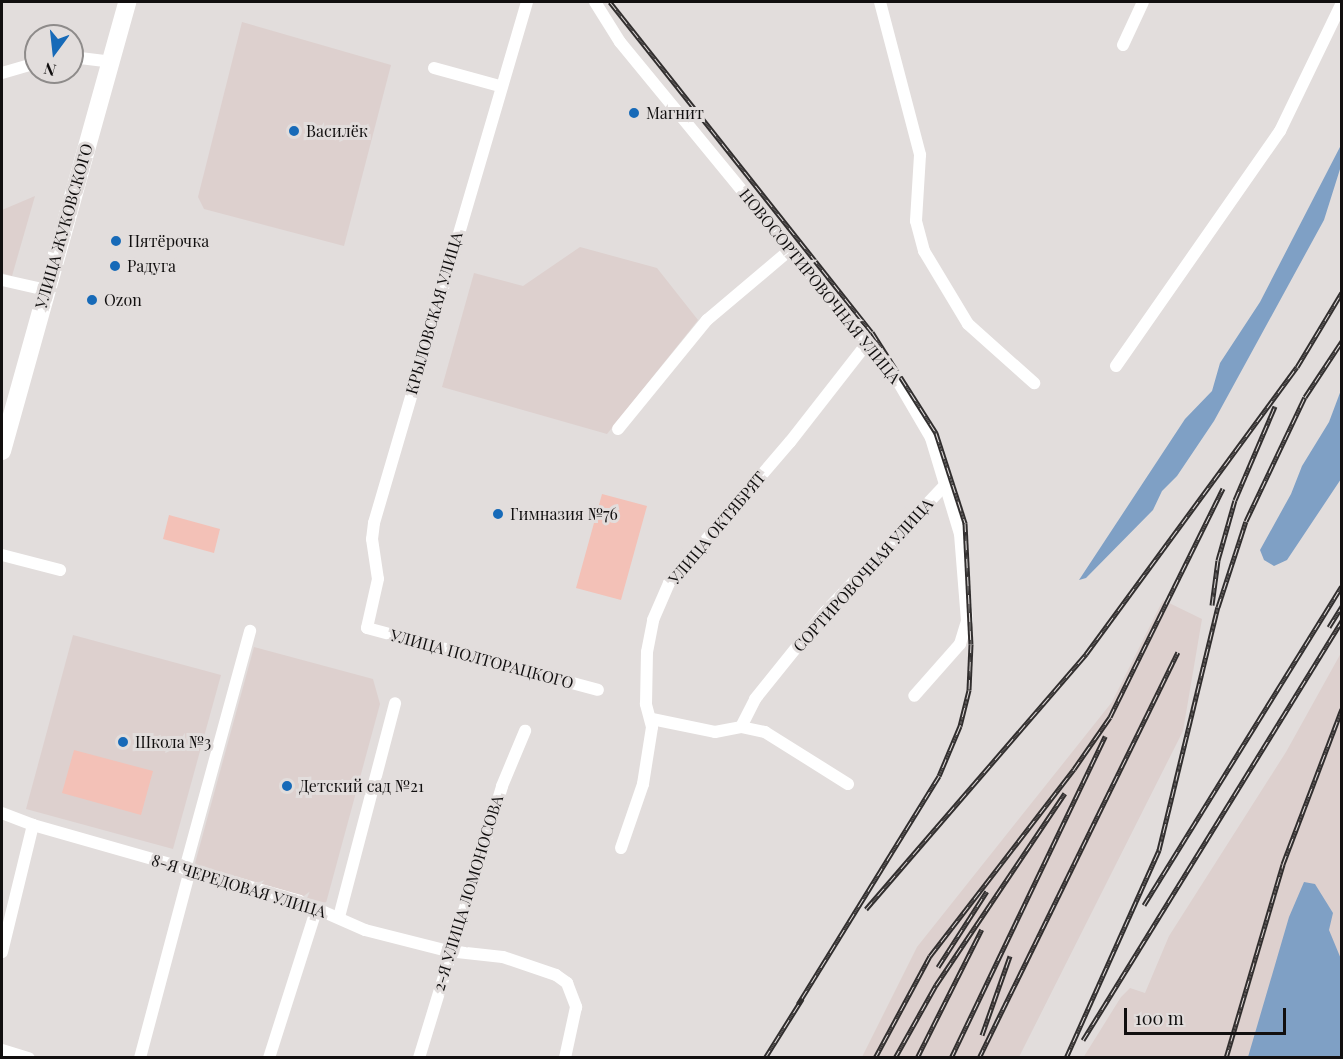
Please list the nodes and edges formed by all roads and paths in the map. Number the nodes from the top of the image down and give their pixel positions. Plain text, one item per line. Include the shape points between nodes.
1 (127, 2) edge
2 (527, 2) edge
3 (595, 2) edge
4 (880, 2) edge
5 (1143, 2) edge
6 (1341, 3) edge
7 (1123, 45) dead end
8 (84, 59) edge
9 (111, 62) junction
10 (24, 67) edge
11 (434, 68) dead end
12 (2, 73) edge
13 (500, 86) junction
14 (791, 249) junction
15 (2, 280) edge
16 (46, 290) junction
17 (868, 342) junction
18 (1116, 366) dead end
19 (1034, 383) dead end
20 (618, 429) dead end
21 (2, 451) edge
22 (947, 483) junction
23 (2, 555) edge
24 (60, 570) dead end
25 (367, 628) joint
26 (250, 632) dead end
27 (598, 690) dead end
28 (914, 696) dead end
29 (395, 703) dead end
30 (651, 718) junction
31 (741, 727) junction
32 (525, 731) dead end
33 (848, 784) dead end
34 (2, 813) edge
35 (33, 825) junction
36 (621, 848) dead end
37 (188, 869) junction
38 (317, 908) junction
39 (339, 917) junction
40 (448, 951) junction
41 (2, 952) edge
42 (2, 1050) edge
43 (29, 1058) edge
44 (140, 1058) edge
45 (269, 1058) edge
46 (419, 1058) edge
47 (565, 1058) edge

1 - 9 street, УЛИЦА ЖУКОВСКОГО
2 - 13 street, КРЫЛОВСКАЯ УЛИЦА
3 - 14 street, НОВОСОРТИРОВОЧНАЯ УЛИЦА via 620,42
4 - 19 street via 920,155 916,221 924,251 968,324
5 - 7 street
6 - 18 street via 1280,131
8 - 9 street
9 - 16 street, УЛИЦА ЖУКОВСКОГО
10 - 12 street
11 - 13 street
13 - 25 street, КРЫЛОВСКАЯ УЛИЦА via 374,523 372,540 378,579
14 - 17 street, НОВОСОРТИРОВОЧНАЯ УЛИЦА
14 - 20 street via 707,320
15 - 16 street
16 - 21 street, УЛИЦА ЖУКОВСКОГО
17 - 22 street, НОВОСОРТИРОВОЧНАЯ УЛИЦА via 896,378 931,438
17 - 30 street, УЛИЦА ОКТЯБРЯТ via 790,442 669,583 653,620 647,652 646,704
22 - 28 street, НОВОСОРТИРОВОЧНАЯ УЛИЦА via 965,575 965,633 960,644
22 - 31 street, СОРТИРОВОЧНАЯ УЛИЦА via 825,612 754,699
23 - 24 street
25 - 27 street, УЛИЦА ПОЛТОРАЦКОГО
26 - 37 street
29 - 39 street
30 - 31 street via 715,732
30 - 36 street, УЛИЦА ОКТЯБРЯТ via 643,784
31 - 33 street via 765,732
32 - 40 street, 2-Я УЛИЦА ЛОМОНОСОВА via 502,786
34 - 35 street, 8-Я ЧЕРЕДОВАЯ УЛИЦА
35 - 37 street, 8-Я ЧЕРЕДОВАЯ УЛИЦА
35 - 41 street
37 - 38 street, 8-Я ЧЕРЕДОВАЯ УЛИЦА
37 - 44 street
38 - 39 street, 8-Я ЧЕРЕДОВАЯ УЛИЦА
38 - 45 street
39 - 40 street, 8-Я ЧЕРЕДОВАЯ УЛИЦА via 365,930
40 - 46 street, 2-Я УЛИЦА ЛОМОНОСОВА
40 - 47 street, 8-Я ЧЕРЕДОВАЯ УЛИЦА via 503,957 556,975 572,994 575,1022
42 - 43 street

